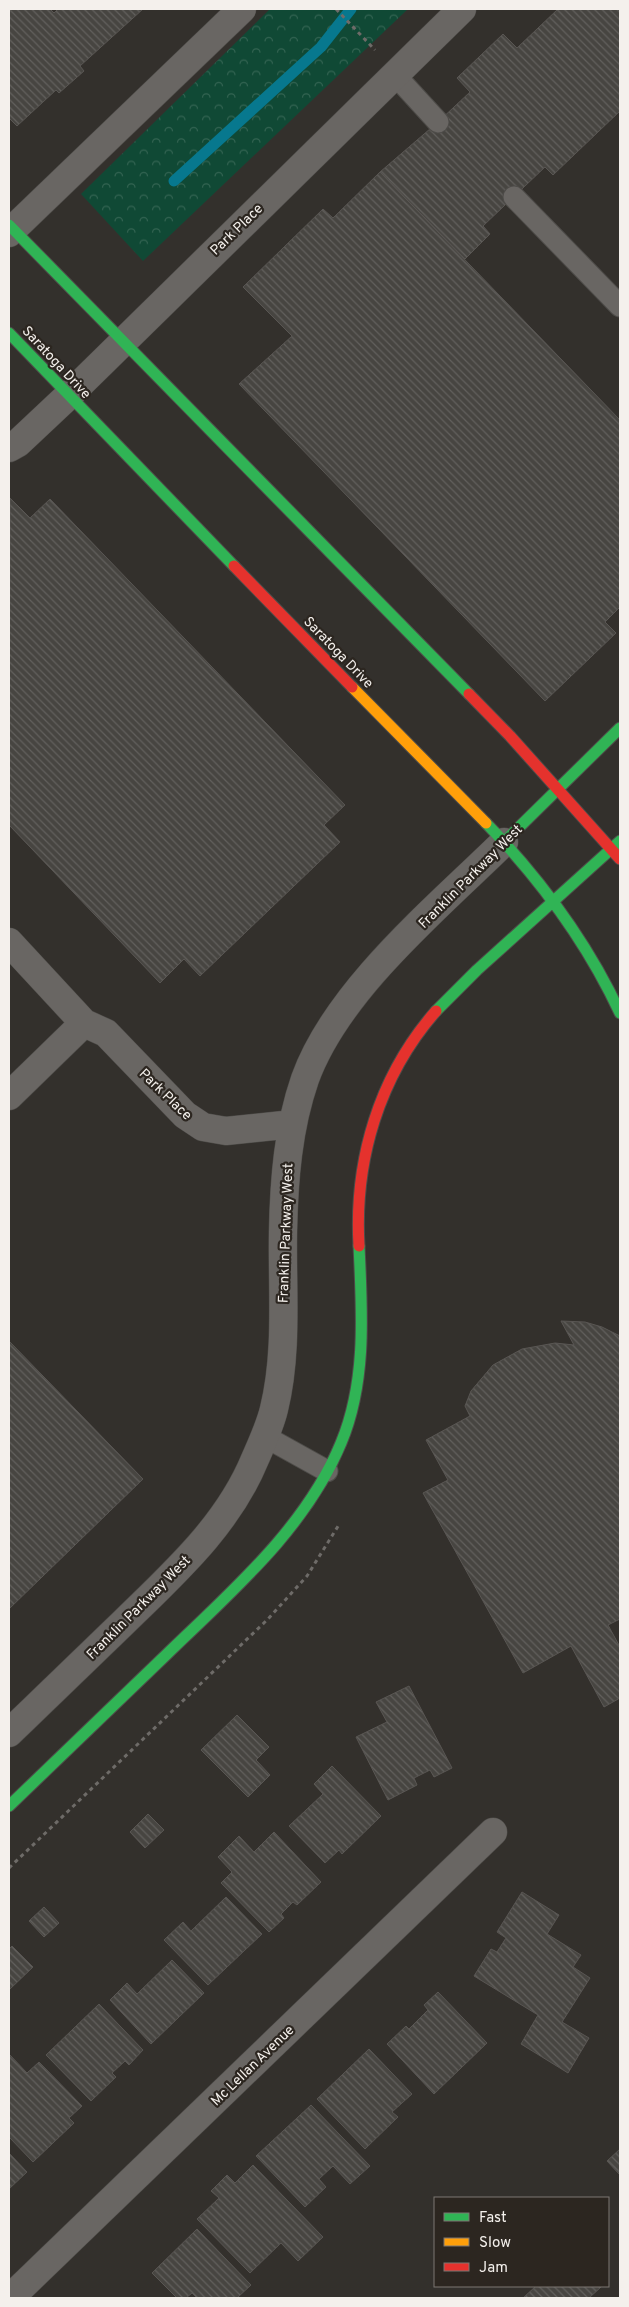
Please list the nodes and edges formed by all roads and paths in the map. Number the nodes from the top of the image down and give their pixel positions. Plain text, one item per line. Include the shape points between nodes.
1 (242, 9) edge
2 (336, 9) edge
3 (462, 9) edge
4 (377, 52) dead end
5 (395, 75) junction
6 (438, 122) dead end
7 (514, 198) dead end
8 (10, 230) edge
9 (620, 306) edge
10 (9, 333) edge
11 (124, 340) junction
12 (68, 396) junction
13 (9, 448) edge
14 (620, 728) edge
15 (558, 788) junction
16 (620, 841) edge
17 (504, 842) junction
18 (611, 849) junction
19 (620, 859) edge
20 (554, 900) junction
21 (9, 942) edge
22 (620, 1013) edge
23 (84, 1023) junction
24 (9, 1096) edge
25 (292, 1124) junction
26 (264, 1436) junction
27 (327, 1471) junction
28 (340, 1522) dead end
29 (9, 1733) edge
30 (9, 1806) edge
31 (493, 1832) dead end
32 (9, 1868) edge
33 (10, 2298) edge

1 - 8 street
2 - 4 path
3 - 5 street, Park Place
5 - 6 lane
5 - 11 street, Park Place
7 - 9 lane
8 - 11 main road
10 - 12 main road, Saratoga Drive
11 - 12 street, Park Place
11 - 15 main road
12 - 13 street, Park Place
12 - 17 main road, Saratoga Drive
14 - 15 main road, Franklin Parkway West
15 - 17 main road, Franklin Parkway West
15 - 18 main road
16 - 18 main road
17 - 20 main road, Saratoga Drive
17 - 25 street, Franklin Parkway West via 358,989 328,1032 306,1078
18 - 19 main road
18 - 20 main road
20 - 22 main road, Saratoga Drive via 587,947
20 - 27 main road via 427,1021 398,1063 378,1107 364,1156 358,1210 362,1324 352,1409 340,1446
21 - 23 street, Park Place
23 - 24 street
23 - 25 street, Park Place via 106,1033 185,1115 203,1127 226,1132
25 - 26 street, Franklin Parkway West via 285,1174 282,1350 274,1410
26 - 27 lane
26 - 29 street, Franklin Parkway West via 254,1462 226,1512 185,1563
27 - 30 main road via 271,1549 219,1605
28 - 32 path via 307,1576 268,1619
31 - 33 street, Mc Lellan Avenue

